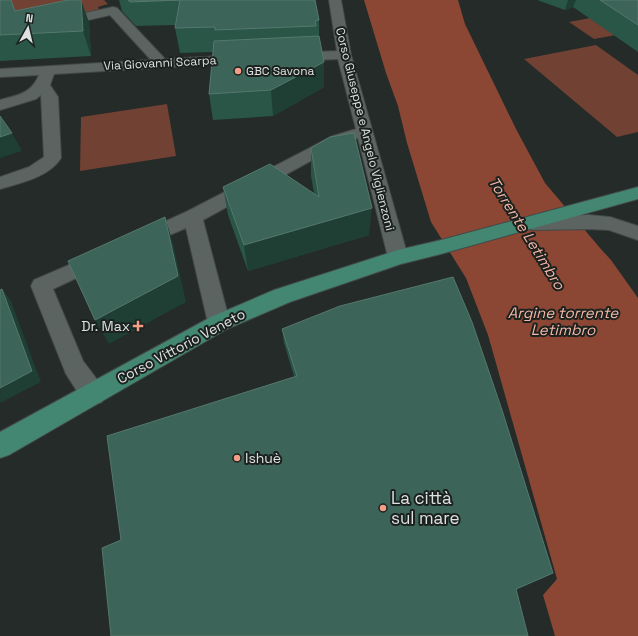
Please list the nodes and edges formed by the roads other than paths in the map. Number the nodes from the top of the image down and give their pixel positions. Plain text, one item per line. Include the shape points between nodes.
1 (335, 0) edge
2 (49, 25) edge
3 (344, 55) junction
4 (282, 58) edge
5 (252, 59) edge
6 (161, 63) junction
7 (48, 70) junction
8 (0, 73) edge
9 (42, 86) junction
10 (0, 105) edge
11 (365, 131) junction
12 (0, 183) edge
13 (638, 193) edge
14 (584, 215) junction
15 (193, 216) junction
16 (533, 223) joint
17 (638, 232) edge
18 (398, 257) junction
19 (219, 323) junction
20 (93, 394) junction
21 (0, 446) edge

1 - 3 street, Corso Giuseppe e Angelo Viglienzoni
2 - 6 street via 113,11
3 - 4 street
3 - 11 street, Corso Giuseppe e Angelo Viglienzoni
5 - 6 street, Via Giovanni Scarpa
6 - 7 street, Via Giovanni Scarpa
7 - 8 street, Via Giovanni Scarpa
7 - 9 street
9 - 10 street via 31,96
9 - 12 street via 50,97 53,158 32,172
11 - 15 street via 339,139
11 - 18 street, Corso Giuseppe e Angelo Viglienzoni
13 - 14 main road
14 - 16 street
14 - 17 street
15 - 19 street
15 - 20 street via 41,286 74,367
16 - 18 main road, Corso Vittorio Veneto
18 - 19 main road, Corso Vittorio Veneto via 282,296
19 - 20 main road, Corso Vittorio Veneto
20 - 21 main road, Corso Vittorio Veneto

